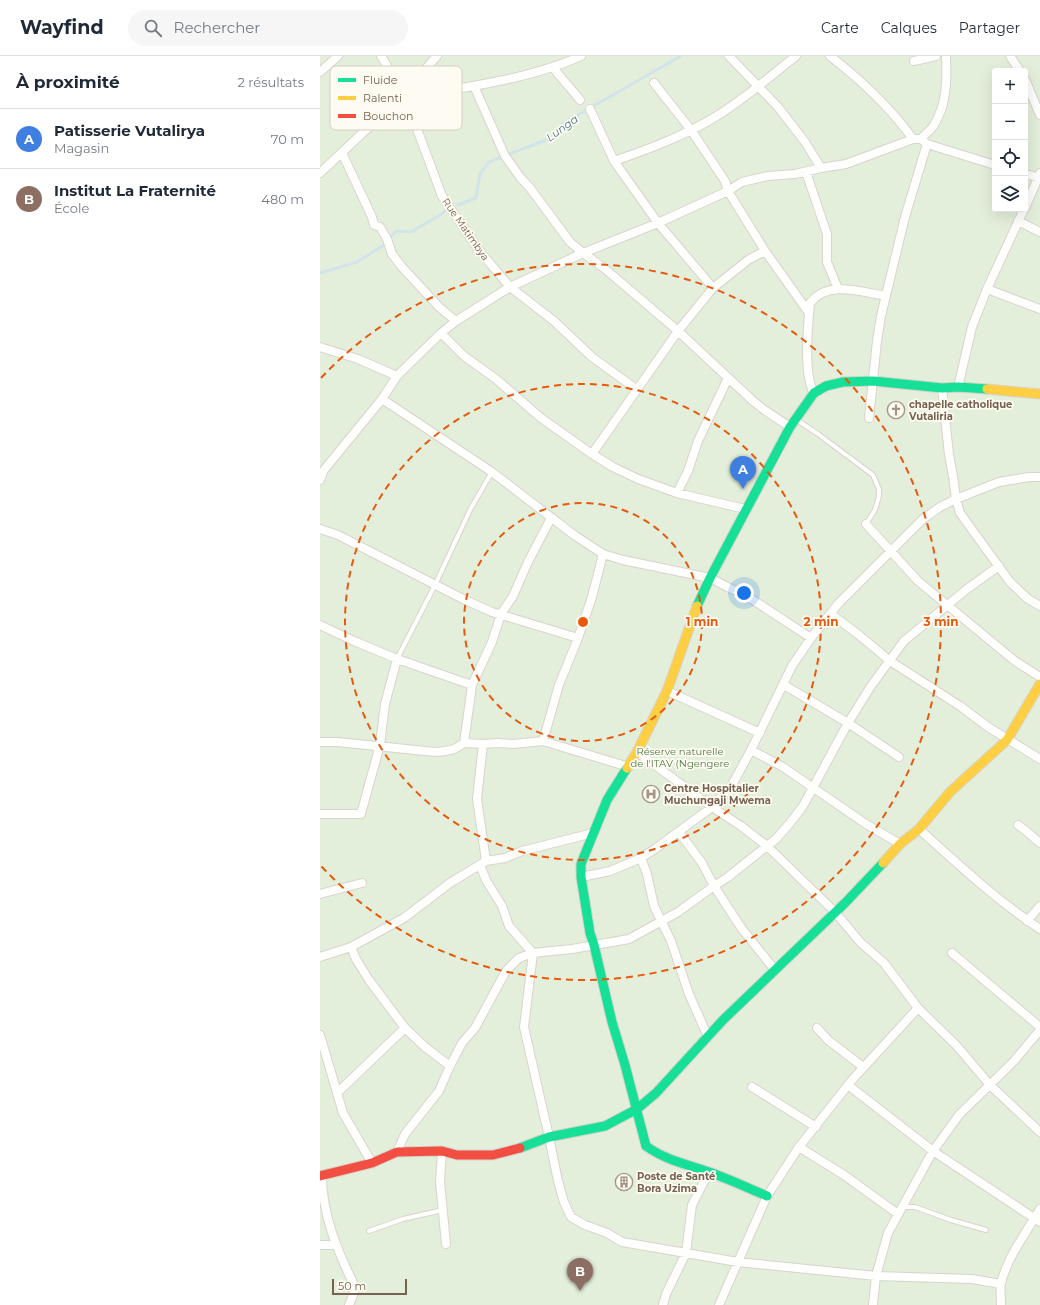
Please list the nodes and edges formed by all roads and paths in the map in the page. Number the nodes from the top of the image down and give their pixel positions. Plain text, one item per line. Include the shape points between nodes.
1 (338, 56) edge
2 (381, 56) edge
3 (437, 56) edge
4 (581, 56) edge
5 (729, 56) edge
6 (796, 56) edge
7 (830, 56) edge
8 (936, 56) edge
9 (946, 56) edge
10 (1010, 56) edge
11 (914, 61) dead end
12 (387, 66) edge
13 (428, 66) edge
14 (553, 67) junction
15 (1018, 68) edge
16 (320, 72) edge
17 (654, 83) dead end
18 (474, 86) junction
19 (757, 86) junction
20 (1028, 86) edge
21 (462, 89) edge
22 (580, 100) dead end
23 (590, 108) dead end
24 (1040, 115) edge
25 (366, 130) edge
26 (417, 130) edge
27 (691, 130) junction
28 (920, 140) junction
29 (342, 153) junction
30 (614, 161) junction
31 (992, 164) edge
32 (821, 168) junction
33 (806, 172) junction
34 (320, 173) edge
35 (1028, 175) edge
36 (1040, 177) edge
37 (728, 191) junction
38 (1028, 202) edge
39 (1023, 212) edge
40 (1018, 221) junction
41 (658, 223) junction
42 (1040, 232) edge
43 (764, 251) junction
44 (583, 254) junction
45 (510, 287) junction
46 (713, 288) junction
47 (838, 289) junction
48 (987, 289) junction
49 (886, 296) junction
50 (1040, 310) edge
51 (809, 313) junction
52 (456, 321) junction
53 (678, 332) junction
54 (441, 334) junction
55 (320, 347) edge
56 (397, 376) junction
57 (728, 378) junction
58 (873, 381) junction
59 (958, 387) junction
60 (942, 388) junction
61 (636, 389) junction
62 (814, 394) junction
63 (1040, 394) edge
64 (382, 399) junction
65 (869, 418) dead end
66 (792, 423) junction
67 (592, 454) junction
68 (322, 467) edge
69 (492, 472) junction
70 (1040, 477) edge
71 (320, 480) edge
72 (677, 493) junction
73 (956, 499) junction
74 (745, 509) junction
75 (552, 518) junction
76 (866, 524) joint
77 (320, 529) edge
78 (890, 551) junction
79 (603, 554) junction
80 (999, 566) junction
81 (710, 578) junction
82 (435, 585) junction
83 (948, 606) junction
84 (1040, 606) edge
85 (501, 614) junction
86 (831, 614) junction
87 (320, 625) edge
88 (578, 638) junction
89 (811, 638) junction
90 (397, 658) junction
91 (890, 661) junction
92 (1040, 677) edge
93 (784, 684) junction
94 (1040, 684) edge
95 (472, 685) junction
96 (667, 691) junction
97 (848, 723) junction
98 (760, 733) junction
99 (1007, 740) junction
100 (543, 741) junction
101 (320, 742) edge
102 (464, 743) junction
103 (482, 744) junction
104 (380, 745) junction
105 (751, 750) junction
106 (637, 752) junction
107 (899, 757) dead end
108 (1040, 758) edge
109 (629, 767) junction
110 (813, 788) junction
111 (712, 807) junction
112 (320, 814) edge
113 (1018, 825) dead end
114 (919, 829) junction
115 (679, 832) junction
116 (593, 833) junction
117 (1040, 843) edge
118 (900, 844) junction
119 (767, 846) junction
120 (641, 858) junction
121 (483, 863) junction
122 (581, 878) junction
123 (362, 883) dead end
124 (714, 886) junction
125 (320, 894) edge
126 (1040, 906) edge
127 (835, 912) junction
128 (1028, 920) junction
129 (662, 921) junction
130 (1040, 929) edge
131 (594, 945) junction
132 (352, 947) junction
133 (533, 953) junction
134 (952, 953) dead end
135 (320, 957) edge
136 (775, 970) junction
137 (918, 1008) junction
138 (405, 1028) junction
139 (817, 1028) dead end
140 (1040, 1029) edge
141 (320, 1035) edge
142 (708, 1037) junction
143 (450, 1066) junction
144 (864, 1067) junction
145 (848, 1085) junction
146 (990, 1085) junction
147 (752, 1087) dead end
148 (337, 1093) junction
149 (637, 1109) junction
150 (816, 1128) junction
151 (1040, 1132) edge
152 (549, 1137) junction
153 (799, 1148) junction
154 (442, 1151) junction
155 (933, 1151) junction
156 (398, 1152) junction
157 (372, 1163) junction
158 (709, 1172) junction
159 (321, 1176) edge
160 (767, 1196) junction
161 (1040, 1209) edge
162 (443, 1210) junction
163 (900, 1210) junction
164 (1037, 1220) edge
165 (986, 1230) dead end
166 (369, 1231) dead end
167 (446, 1244) dead end
168 (320, 1245) edge
169 (336, 1245) junction
170 (686, 1253) junction
171 (738, 1262) junction
172 (876, 1276) junction
173 (1001, 1284) junction
174 (349, 1305) edge
175 (662, 1305) edge
176 (719, 1305) edge
177 (873, 1305) edge
178 (1000, 1305) edge

1 - 16 street
2 - 12 street, Rue Matimbya
3 - 13 street
4 - 14 street
5 - 19 street
6 - 19 street
7 - 28 street via 856,77
8 - 11 street
9 - 28 street via 941,112 933,127
10 - 15 street
14 - 18 street via 522,77
14 - 22 street
17 - 27 street
18 - 21 street
18 - 44 street via 505,156 570,242
19 - 27 street via 716,117
19 - 32 street via 791,123
20 - 24 street
23 - 30 street
25 - 29 street
26 - 45 street, Rue Matimbya via 442,196 478,249
27 - 30 street via 657,146
27 - 37 street via 725,182
28 - 31 street
28 - 32 street via 846,164
28 - 49 street
29 - 34 street
29 - 52 street via 374,225 380,227 392,254 439,307
30 - 41 street
32 - 33 street
33 - 37 street via 742,182
33 - 47 street via 827,234 827,262
35 - 36 street
36 - 38 street
37 - 41 street
37 - 43 street
39 - 40 street
40 - 42 street
40 - 48 street
41 - 44 street
41 - 46 street
43 - 46 street via 748,260
43 - 51 street
44 - 45 street
44 - 53 street via 604,268
45 - 52 street
45 - 61 street, Rue Matimbya via 554,321 592,357
46 - 53 street
47 - 49 street
47 - 51 street via 825,291 815,297 810,303
48 - 50 street
48 - 59 street via 972,327
49 - 58 street via 877,341
51 - 62 street via 807,356 811,389
52 - 54 street
53 - 57 street
53 - 61 street
54 - 56 street
54 - 67 street via 464,356 496,379 541,418
55 - 56 street via 358,359
56 - 64 street
57 - 66 street via 763,409
57 - 72 street
58 - 60 street
58 - 62 street via 843,382 826,386
58 - 65 street
59 - 60 street
59 - 63 street
60 - 73 street
61 - 67 street
62 - 66 street
64 - 68 street
64 - 69 street
66 - 74 street
66 - 76 lane via 818,434 873,475 880,489 875,510
67 - 72 street via 638,479
68 - 71 street
69 - 75 street
69 - 82 lane via 470,508
70 - 73 street via 999,482
72 - 74 street
73 - 78 street via 923,519
73 - 80 street via 960,513
74 - 81 street
75 - 79 street
75 - 85 street via 513,596
76 - 78 street
77 - 82 street via 338,535
78 - 83 street via 918,581
78 - 86 street
79 - 81 street
79 - 88 street
80 - 83 street
80 - 84 street via 1010,582 1028,599
81 - 89 street via 753,600
81 - 96 street
82 - 85 street
82 - 90 lane
83 - 91 street via 904,641
83 - 92 street via 1015,661
85 - 88 street
85 - 95 street via 492,642
86 - 89 street
86 - 91 street
87 - 90 street
88 - 100 street via 559,685
89 - 93 street via 792,666
90 - 95 street
90 - 104 street via 385,704
91 - 97 street
91 - 99 street
93 - 97 street
93 - 98 street
94 - 99 street
95 - 102 street
96 - 98 street
96 - 106 street
97 - 107 street
97 - 110 street
98 - 105 street
99 - 108 street
99 - 114 street via 950,792
100 - 103 street
100 - 109 street
101 - 104 street
102 - 103 street
102 - 104 street via 456,749 440,752
103 - 121 street via 477,799
104 - 112 street via 361,814
105 - 110 street via 783,766
105 - 111 street via 732,785
106 - 109 street
106 - 111 street
109 - 116 street via 607,800
110 - 118 street
110 - 119 street via 790,823
111 - 115 street
111 - 119 street
113 - 117 street
114 - 118 street
114 - 128 street via 980,884
115 - 120 street
115 - 124 street via 702,863
116 - 121 street
116 - 122 street via 581,864
118 - 127 street
119 - 124 street via 728,878
119 - 127 street
120 - 122 street via 610,871
120 - 129 street via 654,906
121 - 132 street via 450,883 404,918
121 - 133 street via 486,880 502,906 509,926
122 - 131 street
123 - 125 street
124 - 129 street
124 - 136 street via 742,930
126 - 128 street
127 - 136 street
127 - 137 street via 860,942 884,963
128 - 130 street
129 - 131 street via 629,939
129 - 142 street
131 - 133 street
131 - 149 street via 612,1022
132 - 135 street
132 - 138 street via 369,980
133 - 143 street via 519,958 506,971 475,1028 462,1043
133 - 152 street via 524,1027
134 - 140 street
136 - 142 street
137 - 144 street
137 - 146 street via 956,1045
138 - 143 street
138 - 148 street
139 - 144 street via 836,1047
140 - 146 street
141 - 148 street
142 - 149 street via 656,1093
143 - 156 street via 439,1091 405,1134
144 - 145 street
145 - 150 street
145 - 155 street
146 - 151 street
146 - 155 street via 959,1115
147 - 150 street
148 - 157 street via 343,1113
149 - 152 street via 605,1126
149 - 158 street via 646,1146 668,1159
150 - 153 street
152 - 154 street via 493,1155 457,1155
152 - 170 street via 558,1181 571,1217 622,1242
153 - 160 street
153 - 163 street
154 - 156 street
154 - 162 street via 440,1182
155 - 163 street
155 - 164 street
156 - 157 street
157 - 159 street
158 - 160 street
158 - 170 street via 692,1205
159 - 169 street via 322,1194
160 - 171 street
161 - 164 street
162 - 166 lane via 402,1219
162 - 167 street
163 - 165 lane via 915,1206
163 - 172 street via 888,1233
164 - 173 street via 1018,1243
168 - 169 street
169 - 174 street via 355,1287
170 - 171 street
170 - 175 street
171 - 172 street
171 - 176 street
172 - 173 street via 972,1279
172 - 177 street
173 - 178 street

